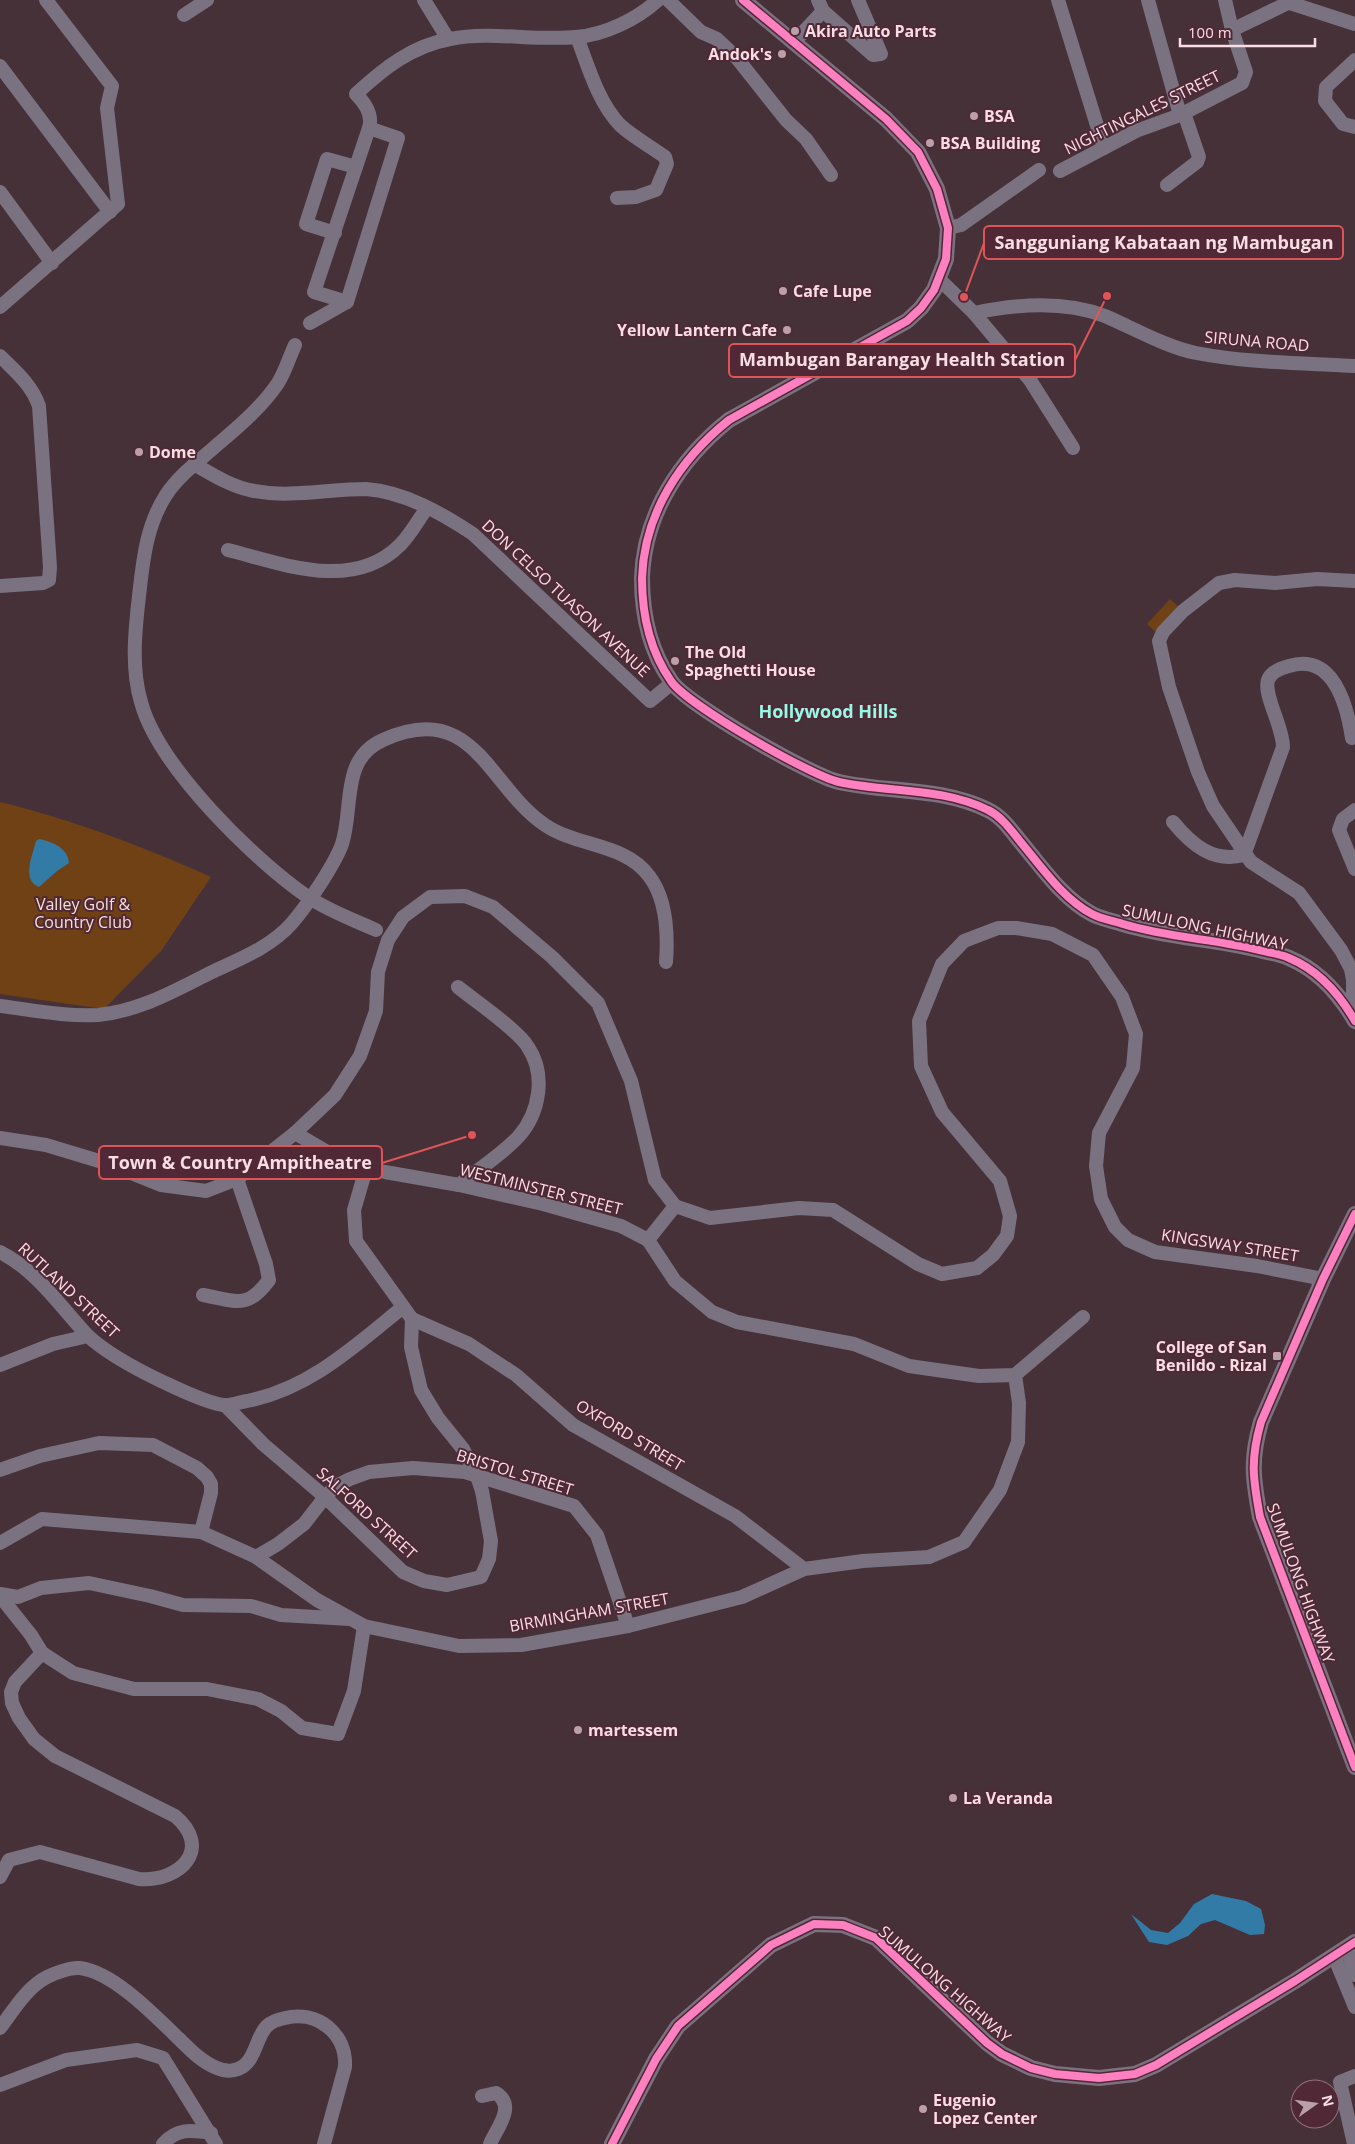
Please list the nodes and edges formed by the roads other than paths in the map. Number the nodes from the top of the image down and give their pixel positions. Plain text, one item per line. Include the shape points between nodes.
1 (46, 0) edge
2 (207, 0) edge
3 (424, 0) edge
4 (658, 0) edge
5 (668, 0) edge
6 (743, 0) edge
7 (858, 0) edge
8 (1058, 0) edge
9 (1148, 0) edge
10 (1225, 0) edge
11 (1292, 1) edge
12 (820, 3) edge
13 (184, 15) dead end
14 (1355, 24) edge
15 (1232, 30) junction
16 (577, 37) junction
17 (448, 39) junction
18 (794, 42) junction
19 (1355, 60) edge
20 (0, 66) edge
21 (1182, 114) junction
22 (1355, 127) edge
23 (369, 128) junction
24 (1104, 148) junction
25 (356, 167) junction
26 (1039, 170) dead end
27 (1060, 171) dead end
28 (831, 175) dead end
29 (1167, 185) dead end
30 (0, 192) edge
31 (617, 198) dead end
32 (110, 212) junction
33 (948, 228) junction
34 (335, 233) junction
35 (52, 263) junction
36 (939, 279) junction
37 (347, 302) junction
38 (0, 307) edge
39 (974, 313) junction
40 (310, 323) dead end
41 (294, 345) dead end
42 (0, 356) edge
43 (1355, 366) edge
44 (1072, 448) dead end
45 (194, 464) junction
46 (427, 508) junction
47 (228, 550) dead end
48 (1355, 581) edge
49 (0, 586) edge
50 (672, 683) junction
51 (1352, 738) dead end
52 (1355, 810) edge
53 (1173, 822) dead end
54 (1244, 855) junction
55 (1355, 869) edge
56 (309, 898) junction
57 (376, 930) dead end
58 (666, 962) dead end
59 (458, 987) dead end
60 (0, 1006) edge
61 (1351, 1015) edge
62 (295, 1133) junction
63 (0, 1138) edge
64 (366, 1169) junction
65 (237, 1179) junction
66 (459, 1185) junction
67 (675, 1206) junction
68 (1355, 1214) edge
69 (648, 1240) junction
70 (0, 1252) edge
71 (1323, 1279) junction
72 (203, 1295) dead end
73 (403, 1306) junction
74 (1083, 1317) dead end
75 (412, 1319) junction
76 (88, 1336) junction
77 (0, 1365) edge
78 (1015, 1374) junction
79 (224, 1405) junction
80 (0, 1470) edge
81 (477, 1476) junction
82 (325, 1497) junction
83 (201, 1532) junction
84 (0, 1543) edge
85 (256, 1557) junction
86 (804, 1569) junction
87 (0, 1595) edge
88 (358, 1623) junction
89 (628, 1626) junction
90 (42, 1653) junction
91 (1355, 1767) edge
92 (0, 1877) edge
93 (1345, 1949) edge
94 (1355, 1975) edge
95 (1355, 2007) edge
96 (0, 2028) edge
97 (1355, 2076) edge
98 (0, 2085) edge
99 (482, 2096) dead end
100 (213, 2139) edge
101 (163, 2144) edge
102 (324, 2144) edge
103 (490, 2144) edge
104 (612, 2144) edge
105 (1354, 2144) edge

1 - 32 street via 112,86 107,108 118,204
2 - 13 street
3 - 17 street
4 - 16 street via 643,13 613,27
5 - 28 street via 701,32 717,39 736,57
6 - 18 main road, SUMULONG HIGHWAY
7 - 12 street via 881,54 873,55
8 - 24 street
9 - 21 street
10 - 15 street, NIGHTINGALES STREET
11 - 14 street
11 - 15 street
12 - 18 street
15 - 21 street, NIGHTINGALES STREET via 1246,72 1242,83
16 - 17 street via 498,35
16 - 31 street via 595,84 613,116 627,131 665,156 667,164 656,190
17 - 23 street via 404,55 384,68 356,94 370,117
18 - 33 main road, SUMULONG HIGHWAY via 886,119 918,152 937,189
19 - 22 street via 1326,87 1325,101 1343,124
20 - 32 street
21 - 24 street, NIGHTINGALES STREET via 1136,131
21 - 29 street via 1199,157
23 - 25 street
23 - 37 street via 398,138
24 - 27 street, NIGHTINGALES STREET
25 - 34 street
25 - 34 street via 327,159 306,224
26 - 33 street via 960,225
30 - 35 street
32 - 35 street
33 - 36 main road, SUMULONG HIGHWAY via 946,259
34 - 37 street via 314,292
35 - 38 street
36 - 39 street
36 - 50 main road, SUMULONG HIGHWAY via 921,308 906,320 729,420 709,436 678,473 656,509 646,542 642,592 646,624 654,650
37 - 40 street
39 - 43 street, SIRUNA ROAD via 1034,304 1081,310 1102,315 1195,352
39 - 44 street via 1030,380
41 - 45 street via 278,383 264,400
42 - 49 street via 31,388 40,406 50,567 49,580 43,583
45 - 46 street, DON CELSO TUASON AVENUE via 253,491 379,490
45 - 56 street via 166,496 147,539 135,639 136,677 141,702 157,739 191,787 261,859
46 - 47 street via 399,546 376,563 360,568 320,571
46 - 50 street, DON CELSO TUASON AVENUE via 473,534 650,700
48 - 54 street via 1275,584 1235,580 1219,583 1188,606 1160,637 1169,686 1206,792
50 - 61 main road, SUMULONG HIGHWAY via 696,703 775,752 835,781 877,790 920,791 958,797 992,811 1058,886 1092,914 1142,930 1249,947 1290,958 1334,990
51 - 54 street via 1343,698 1322,669 1301,663 1271,675 1267,690 1281,729 1282,747
52 - 55 street via 1343,819 1339,830
53 - 54 street via 1194,844 1208,853 1230,858
54 - 61 street via 1258,868 1299,893 1341,950 1353,980
56 - 57 street
56 - 58 street via 342,844 357,762 382,740 408,732 436,730 459,738 480,753 544,824 566,837 619,852 640,865 650,876 660,898 668,941
56 - 60 street via 291,924 264,947 128,1010 98,1015
59 - 66 street via 528,1046 540,1089 529,1121 519,1136
62 - 64 street, WESTMINSTER STREET via 346,1163
62 - 65 street
62 - 67 street via 335,1095 360,1056 376,1011 380,964 388,940 403,916 430,897 465,896 493,907 552,957 598,1003 631,1081 655,1180
63 - 65 street via 46,1145 109,1164 161,1185 206,1191
64 - 66 street, WESTMINSTER STREET
64 - 73 street via 354,1210 356,1242
65 - 72 street via 269,1280 258,1295 243,1302
66 - 69 street, WESTMINSTER STREET via 622,1226
67 - 69 street
67 - 71 street, KINGSWAY STREET via 710,1218 799,1208 833,1210 918,1264 942,1274 977,1268 993,1255 1008,1236 1010,1216 1000,1180 942,1112 921,1066 919,1021 942,964 964,941 998,928 1016,928 1052,934 1092,955 1122,997 1136,1034 1133,1068 1099,1133 1096,1166 1101,1199 1115,1227 1128,1240 1155,1252
68 - 71 main road, SUMULONG HIGHWAY
69 - 78 street, WESTMINSTER STREET via 675,1281 712,1312 737,1322 854,1344 908,1366 979,1376
70 - 76 street, RUTLAND STREET via 14,1260 63,1305
71 - 91 main road, SUMULONG HIGHWAY via 1261,1422 1252,1476 1260,1518
73 - 75 street
73 - 79 street, RUTLAND STREET via 336,1361 306,1381 268,1397
74 - 78 street
75 - 81 street, SALFORD STREET via 411,1347 421,1390 463,1449
75 - 86 street, OXFORD STREET via 469,1344 516,1375 573,1425 735,1516
76 - 77 street via 53,1344
76 - 79 street, RUTLAND STREET via 144,1373
78 - 86 street, BIRMINGHAM STREET via 1019,1403 1018,1442 1000,1490 964,1542 929,1557
79 - 82 street, SALFORD STREET via 263,1444
80 - 83 street via 40,1456 99,1443 153,1445 197,1468 211,1484
81 - 82 street, BRISTOL STREET via 434,1468 369,1472 336,1486
81 - 82 street, SALFORD STREET via 491,1541 489,1559 481,1577 447,1585 424,1581 403,1572
81 - 89 street, BRISTOL STREET via 574,1506 596,1535
82 - 85 street, BRISTOL STREET via 304,1524
83 - 84 street, BIRMINGHAM STREET via 42,1519
83 - 85 street, BIRMINGHAM STREET
85 - 88 street, BIRMINGHAM STREET via 317,1600
86 - 89 street, BIRMINGHAM STREET via 742,1597
87 - 88 street via 18,1597 42,1588 89,1583 183,1605 251,1606 281,1615
87 - 90 street
88 - 89 street, BIRMINGHAM STREET via 459,1646 521,1645
88 - 90 street via 354,1690 338,1734 302,1728 258,1699 207,1689 134,1689 73,1673
90 - 92 street via 15,1682 11,1692 19,1718 34,1739 55,1756 175,1816 190,1834 192,1846 189,1859 182,1867 155,1880 140,1879 40,1852 8,1860
93 - 94 street
93 - 95 street
93 - 104 main road, SUMULONG HIGHWAY via 1142,2072 1085,2078 1043,2071 1002,2054 974,2032 876,1938 843,1925 814,1924 771,1945 678,2026 651,2067
96 - 102 street via 25,1996 46,1978 79,1968 118,1984 196,2056 210,2066 229,2071 245,2064 267,2026 292,2016 313,2019 332,2030 346,2054
97 - 105 street via 1340,2082
98 - 100 street via 66,2060 137,2050 163,2058
99 - 103 street via 496,2093 505,2105 504,2117
100 - 101 street via 180,2131

